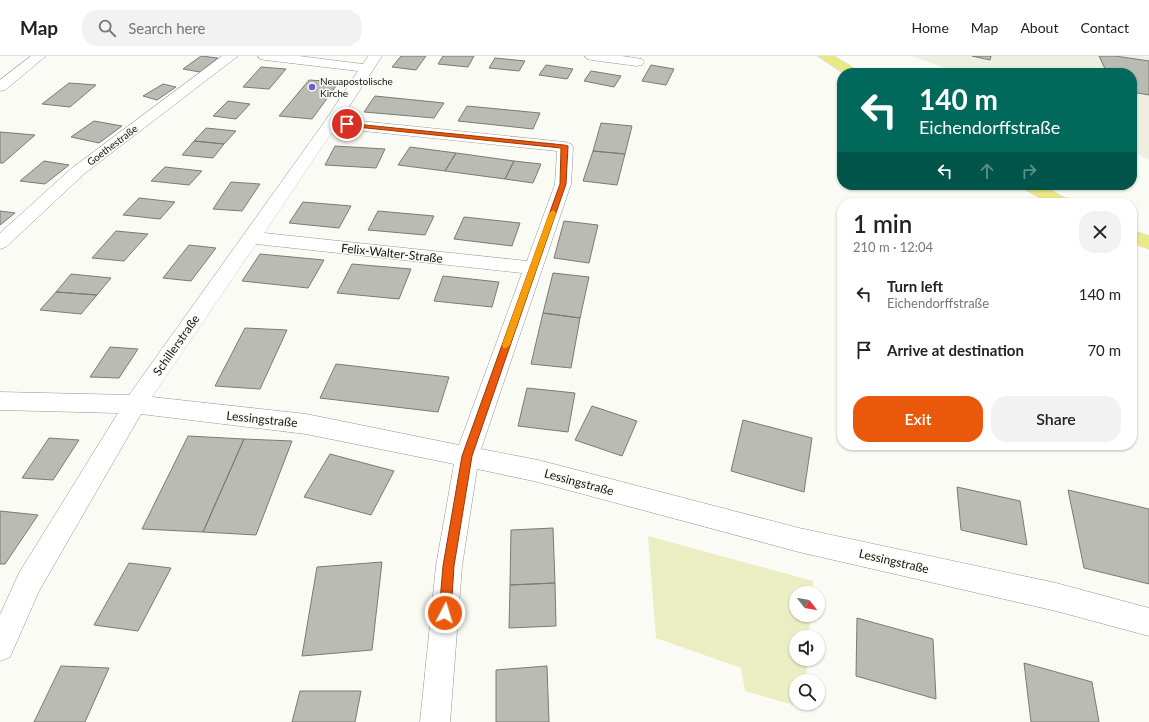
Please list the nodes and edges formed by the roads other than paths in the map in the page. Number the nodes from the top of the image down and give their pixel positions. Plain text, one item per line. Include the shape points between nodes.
1 (40, 56) edge
2 (231, 56) edge
3 (265, 56) edge
4 (592, 56) edge
5 (825, 56) edge
6 (370, 62) edge
7 (638, 62) dead end
8 (844, 68) edge
9 (0, 87) edge
10 (331, 123) junction
11 (1039, 190) edge
12 (1052, 198) edge
13 (250, 237) junction
14 (1137, 238) edge
15 (0, 243) edge
16 (1149, 243) edge
17 (533, 268) junction
18 (0, 401) edge
19 (135, 404) junction
20 (467, 456) junction
21 (1149, 622) edge
22 (0, 647) edge
23 (435, 722) edge

1 - 9 street
2 - 15 street, Goethestraße via 78,171
3 - 6 street
4 - 7 street
5 - 8 main road
6 - 10 street, Schillerstraße
10 - 13 street, Schillerstraße
10 - 17 street via 564,146 563,184
11 - 12 main road
13 - 17 street, Felix-Walter-Straße
13 - 19 street, Schillerstraße
14 - 16 main road
17 - 20 street
18 - 19 street, Lessingstraße
19 - 20 street, Lessingstraße via 306,424
19 - 22 street, Schillerstraße via 29,582
20 - 21 street, Lessingstraße via 538,471 799,540 1056,597
20 - 23 street via 449,566

